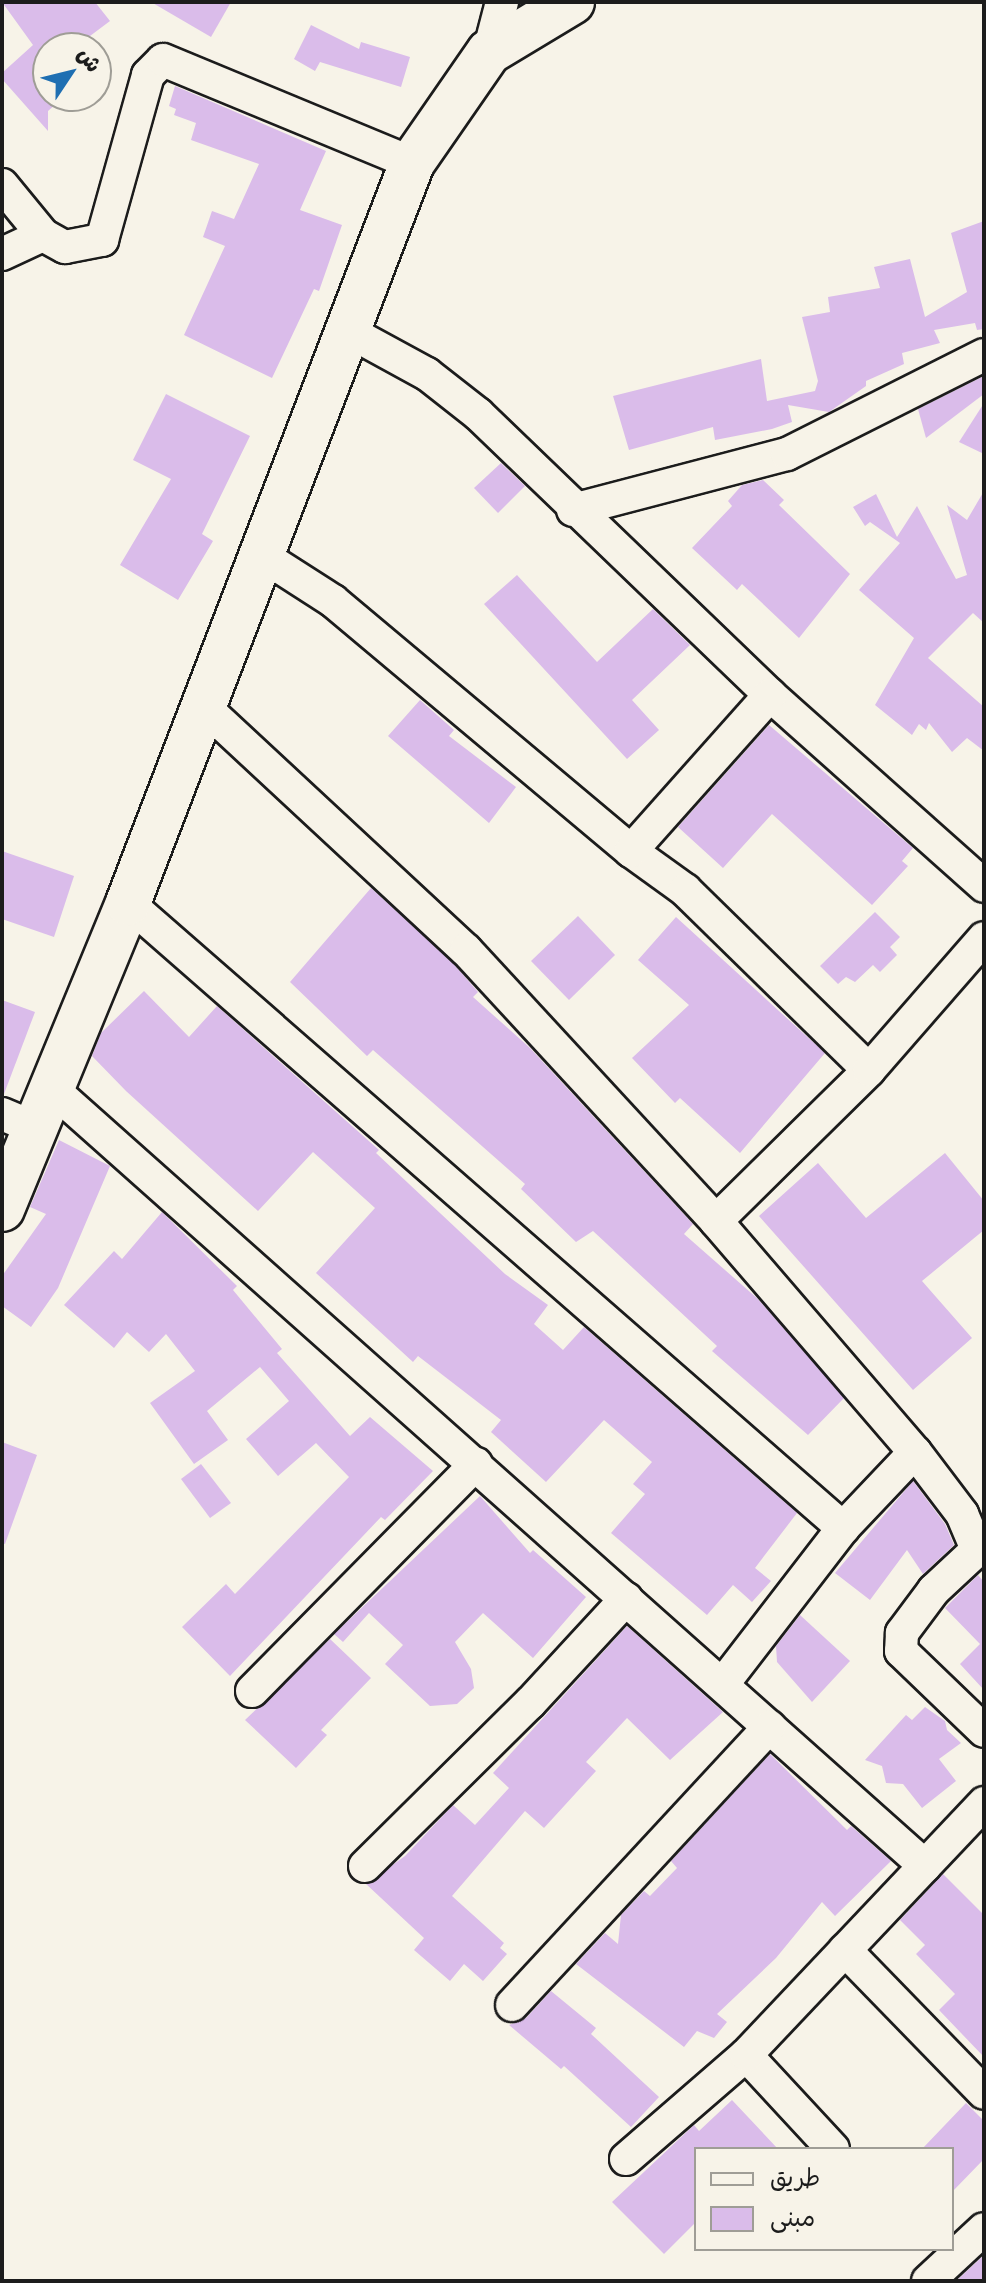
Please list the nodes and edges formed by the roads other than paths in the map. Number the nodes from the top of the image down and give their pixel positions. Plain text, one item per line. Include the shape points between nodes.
1 (502, 2) edge
2 (572, 2) edge
3 (489, 52) junction
4 (412, 163) junction
5 (2, 185) edge
6 (43, 235) junction
7 (2, 254) edge
8 (348, 331) junction
9 (984, 355) edge
10 (573, 510) junction
11 (263, 556) junction
12 (770, 695) junction
13 (202, 705) junction
14 (631, 851) junction
15 (984, 886) edge
16 (128, 903) junction
17 (984, 938) edge
18 (869, 1070) junction
19 (51, 1088) junction
20 (18, 1121) edge
21 (2, 1209) edge
22 (716, 1221) junction
23 (915, 1452) junction
24 (476, 1464) junction
25 (843, 1528) junction
26 (626, 1599) junction
27 (723, 1684) junction
28 (252, 1691) dead end
29 (769, 1727) junction
30 (984, 1731) edge
31 (984, 1803) edge
32 (365, 1866) dead end
33 (925, 1866) junction
34 (845, 1950) junction
35 (512, 2005) dead end
36 (746, 2055) junction
37 (984, 2093) edge
38 (831, 2147) edge
39 (626, 2159) dead end
40 (984, 2229) edge
41 (954, 2250) edge
42 (953, 2251) edge
43 (932, 2266) edge

1 - 3 street
2 - 3 street
3 - 4 street
4 - 6 street via 163,60 148,75 102,240 65,247
4 - 8 street
5 - 6 street
6 - 7 street
8 - 10 street via 427,374 478,414
8 - 11 street
9 - 10 street via 787,454
10 - 12 street
11 - 13 street
11 - 14 street via 333,601
12 - 14 street
12 - 15 street
13 - 16 street
13 - 22 street via 466,950
14 - 18 street via 685,890
16 - 19 street
16 - 25 street
17 - 18 street
18 - 22 street
19 - 20 street
19 - 24 street
20 - 21 street
22 - 23 street
23 - 25 street
23 - 30 street via 962,1514 977,1550 934,1590 902,1633 901,1651
24 - 26 street
24 - 28 street
25 - 27 street
26 - 27 street
26 - 32 street via 530,1703
27 - 29 street
29 - 33 street
29 - 35 street
31 - 33 street
33 - 34 street
34 - 36 street
34 - 37 street
36 - 38 street
36 - 39 street
40 - 41 street
42 - 43 street

